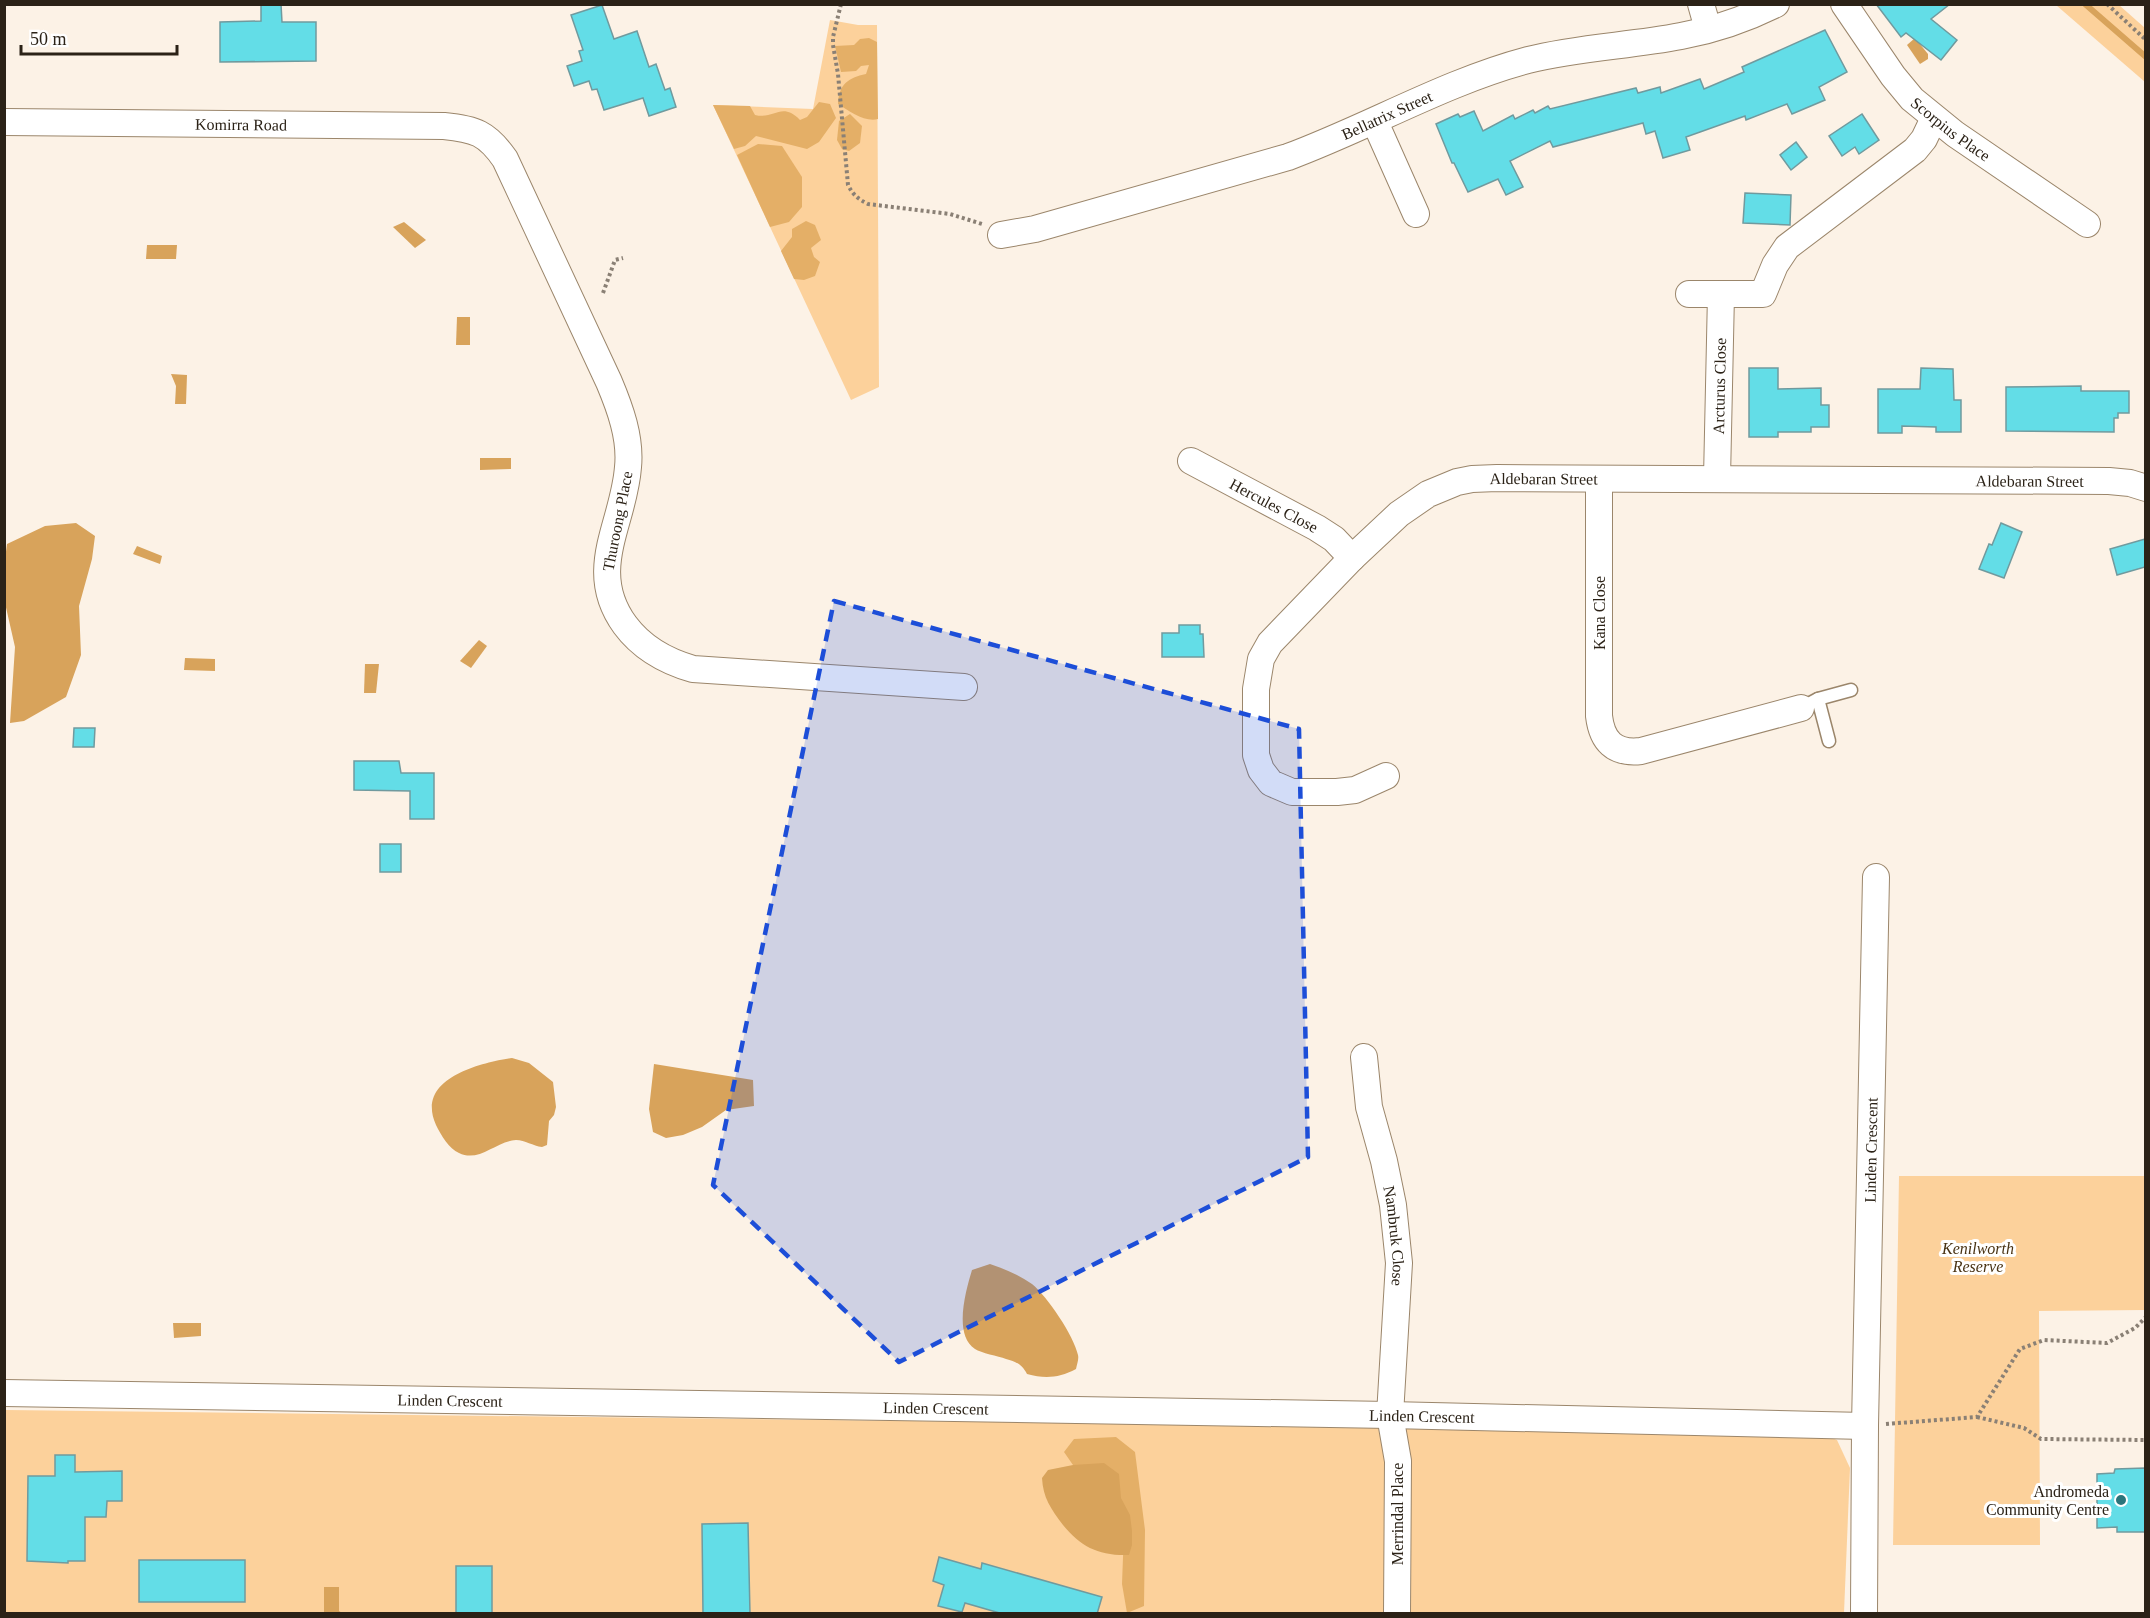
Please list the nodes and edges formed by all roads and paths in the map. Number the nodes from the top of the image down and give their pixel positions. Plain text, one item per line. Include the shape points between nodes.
1 (841, 4) edge
2 (1701, 4) edge
3 (1776, 4) edge
4 (1844, 4) edge
5 (2107, 4) edge
6 (1708, 29) junction
7 (2145, 40) edge
8 (1934, 118) junction
9 (4, 122) edge
10 (1375, 122) junction
11 (478, 132) joint
12 (1416, 214) dead end
13 (2087, 224) dead end
14 (1000, 235) joint
15 (623, 258) dead end
16 (603, 293) dead end
17 (1689, 294) dead end
18 (1721, 294) junction
19 (1191, 461) dead end
20 (1717, 478) junction
21 (1599, 479) junction
22 (2145, 488) edge
23 (1352, 558) junction
24 (964, 687) dead end
25 (1851, 690) dead end
26 (1810, 704) junction
27 (1828, 741) dead end
28 (1386, 776) dead end
29 (1876, 877) dead end
30 (1364, 1057) dead end
31 (2145, 1317) edge
32 (4, 1394) edge
33 (1390, 1415) junction
34 (1977, 1417) junction
35 (1865, 1426) junction
36 (2145, 1440) edge
37 (1397, 1614) edge
38 (1864, 1614) edge

1 - 14 path via 833,45 852,194 868,204 976,221
2 - 6 street
3 - 6 street, Bellatrix Street
4 - 8 street, Scorpius Place via 1900,86
5 - 7 path
6 - 10 street, Bellatrix Street via 1530,60 1486,73
8 - 13 street, Scorpius Place
8 - 18 street via 1915,150 1787,247 1763,294
9 - 11 street, Komirra Road via 444,126
10 - 12 street
10 - 14 street, Bellatrix Street via 1255,168 1035,229
11 - 24 street, Thuroong Place via 505,159 620,410 627,480 606,574 610,600 632,634 659,656 693,669
15 - 16 path via 615,260
17 - 18 street
18 - 20 street, Arcturus Close
19 - 23 street, Hercules Close via 1317,528
20 - 21 street, Aldebaran Street
20 - 22 street, Aldebaran Street via 2109,481
21 - 23 street, Aldebaran Street via 1485,478 1457,482 1428,494 1399,514
21 - 26 street, Kana Close via 1599,716 1605,753 1641,751
23 - 28 street, Aldebaran Street via 1265,650 1256,689 1256,755 1271,783 1292,792 1355,790
25 - 26 lane
26 - 27 lane
29 - 35 street, Linden Crescent
30 - 33 street, Nambruk Close via 1369,1107 1393,1205 1399,1263
31 - 34 path via 2135,1328 2107,1343 2044,1340 2020,1349
32 - 33 street, Linden Crescent
33 - 35 street, Linden Crescent
33 - 37 street, Merrindal Place via 1398,1461
34 - 35 path
34 - 36 path via 2024,1428 2041,1439
35 - 38 street, Linden Crescent

